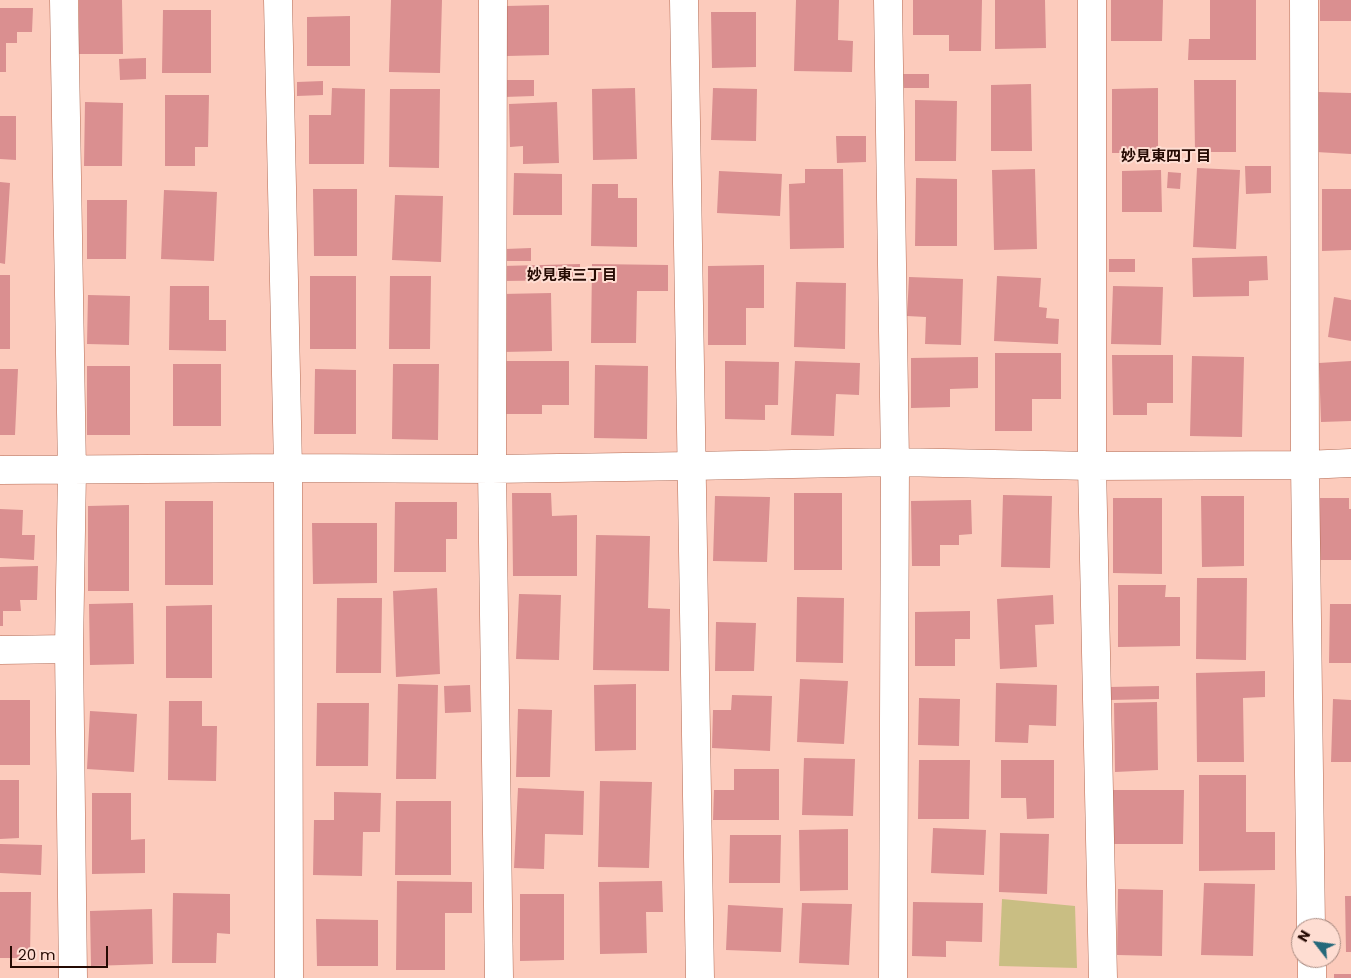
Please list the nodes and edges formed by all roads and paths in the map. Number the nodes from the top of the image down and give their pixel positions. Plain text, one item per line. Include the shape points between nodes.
1 (64, 0) edge
2 (278, 0) edge
3 (493, 0) edge
4 (684, 0) edge
5 (888, 0) edge
6 (1092, 0) edge
7 (1304, 0) edge
8 (895, 462) junction
9 (1351, 463) edge
10 (1305, 465) junction
11 (691, 466) junction
12 (1092, 466) junction
13 (288, 468) junction
14 (492, 469) junction
15 (0, 470) edge
16 (72, 471) junction
17 (69, 649) junction
18 (0, 650) edge
19 (1311, 918) edge
20 (73, 978) edge
21 (289, 978) edge
22 (499, 978) edge
23 (700, 978) edge
24 (893, 978) edge
25 (1103, 978) edge

1 - 16 street
2 - 13 street
3 - 14 street
4 - 11 street
5 - 8 street
6 - 12 street
7 - 10 street
8 - 11 street
8 - 12 street
8 - 24 street
9 - 10 street
10 - 12 street
10 - 19 street
11 - 14 street
11 - 23 street
12 - 25 street
13 - 14 street
13 - 16 street
13 - 21 street
14 - 22 street
15 - 16 street
16 - 17 street
17 - 18 street
17 - 20 street

